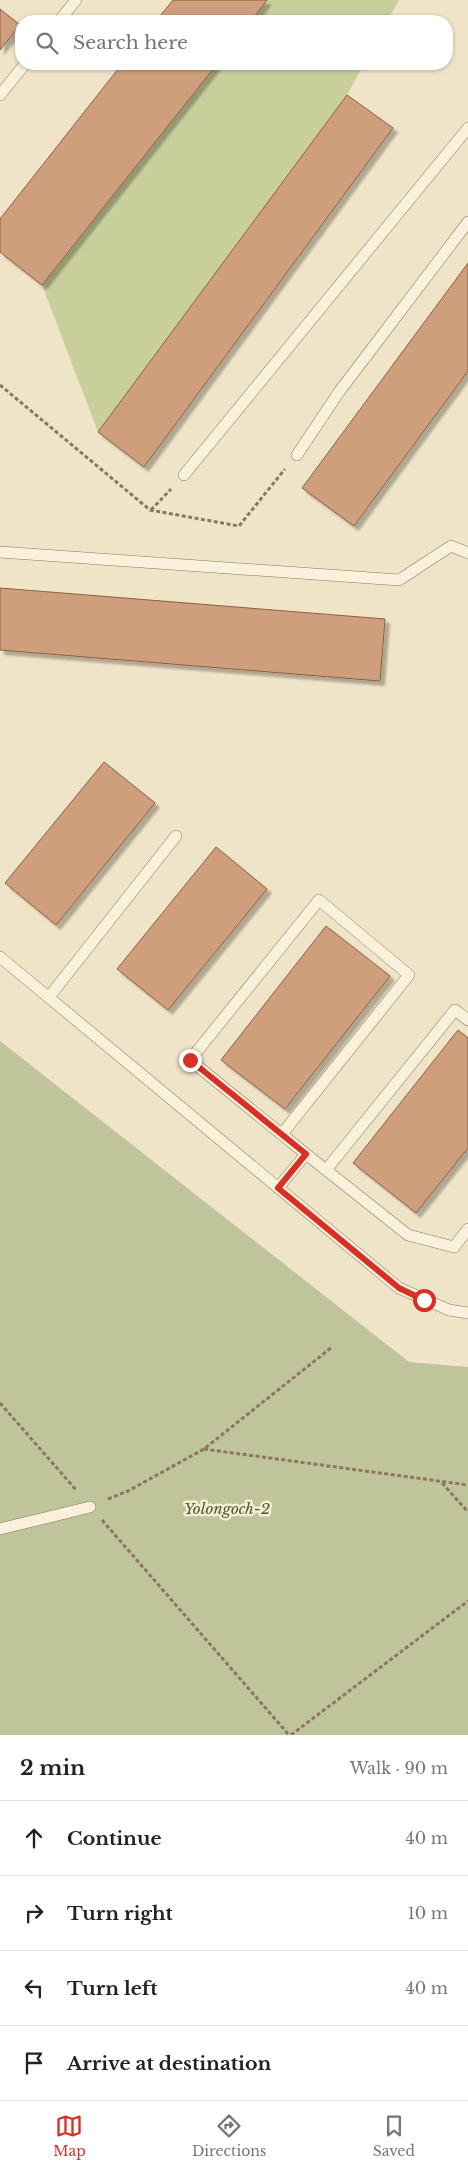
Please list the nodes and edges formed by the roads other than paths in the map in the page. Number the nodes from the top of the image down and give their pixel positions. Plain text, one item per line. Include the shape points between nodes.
1 (76, 0) edge
2 (64, 15) edge
3 (20, 70) edge
4 (0, 95) edge
5 (468, 128) edge
6 (468, 222) edge
7 (297, 455) road end
8 (184, 475) road end
9 (0, 552) edge
10 (468, 553) edge
11 (176, 836) dead end
12 (0, 957) edge
13 (49, 997) junction
14 (468, 1020) edge
15 (282, 1134) junction
16 (306, 1154) junction
17 (326, 1170) junction
18 (278, 1188) junction
19 (468, 1228) edge
20 (468, 1313) edge
21 (90, 1507) road end
22 (0, 1528) edge

1 - 2 lane
3 - 4 lane
5 - 8 lane
6 - 7 lane via 339,392
9 - 10 lane via 399,580 450,546
11 - 13 lane
12 - 13 lane
13 - 18 lane
14 - 17 lane via 455,1010
15 - 15 lane via 190,1060 319,900 409,975
15 - 16 lane
16 - 17 lane
16 - 18 lane
17 - 19 lane via 408,1235 454,1247
18 - 20 lane via 399,1288 449,1310
21 - 22 lane

